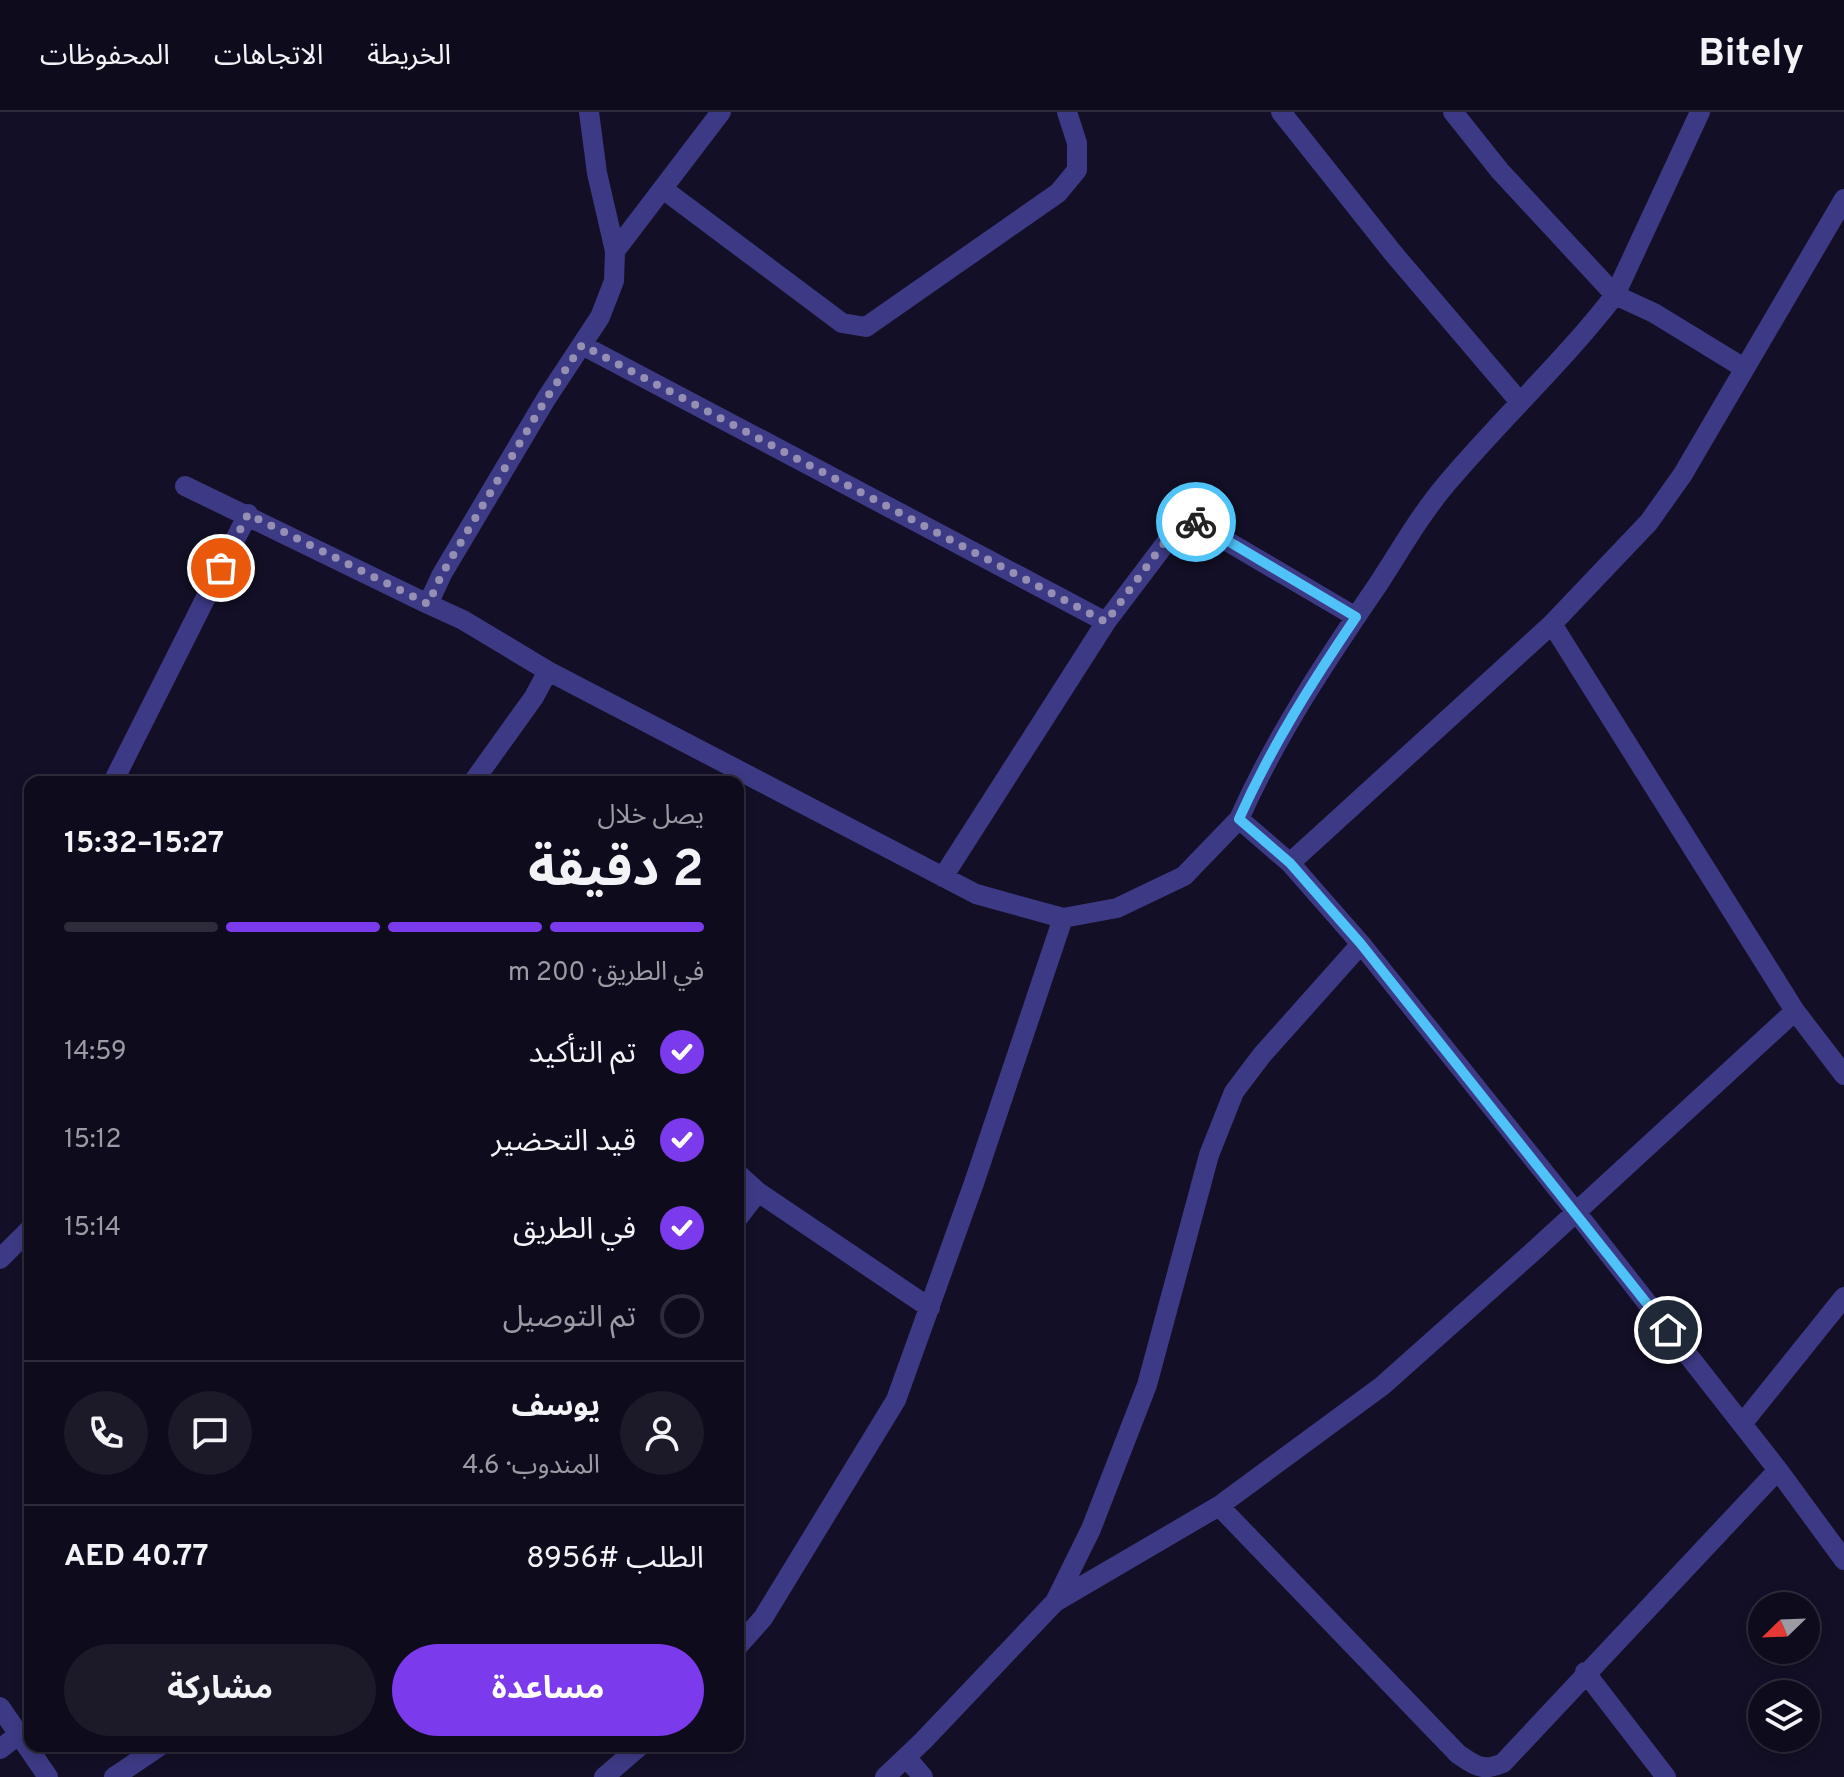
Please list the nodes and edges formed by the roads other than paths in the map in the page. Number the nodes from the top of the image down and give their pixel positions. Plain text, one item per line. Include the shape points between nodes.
1 (589, 112) edge
2 (721, 112) edge
3 (1067, 112) edge
4 (1281, 112) edge
5 (1453, 112) edge
6 (1700, 112) edge
7 (663, 189) junction
8 (1844, 199) edge
9 (615, 251) junction
10 (1615, 295) junction
11 (582, 345) junction
12 (1744, 368) junction
13 (1519, 401) junction
14 (185, 486) dead end
15 (248, 514) junction
16 (428, 604) junction
17 (1356, 617) junction
18 (1106, 622) junction
19 (1552, 624) junction
20 (548, 671) junction
21 (116, 776) edge
22 (477, 776) edge
23 (1239, 819) junction
24 (1290, 863) junction
25 (943, 877) junction
26 (1063, 918) junction
27 (1361, 944) junction
28 (1795, 1011) junction
29 (1844, 1075) edge
30 (744, 1179) edge
31 (758, 1192) junction
32 (744, 1210) edge
33 (1576, 1212) junction
34 (24, 1239) edge
35 (0, 1259) edge
36 (1844, 1297) edge
37 (930, 1308) junction
38 (1742, 1424) junction
39 (1778, 1470) junction
40 (1219, 1506) junction
41 (1844, 1560) edge
42 (1055, 1602) junction
43 (744, 1639) edge
44 (1585, 1672) junction
45 (0, 1707) edge
46 (18, 1735) junction
47 (24, 1743) edge
48 (0, 1749) edge
49 (30, 1752) edge
50 (151, 1752) edge
51 (633, 1752) edge
52 (906, 1757) junction
53 (48, 1777) edge
54 (114, 1777) edge
55 (604, 1777) edge
56 (885, 1777) edge
57 (923, 1777) edge
58 (1666, 1777) edge

1 - 9 street
2 - 7 street
3 - 7 street via 1077,143 1077,170 1058,193 866,327 842,323
4 - 13 street
5 - 10 street
6 - 10 street
7 - 9 street
8 - 12 street
9 - 11 street via 614,281
10 - 12 street
10 - 13 street via 1579,342
11 - 16 street
11 - 18 street
12 - 19 street via 1649,522
13 - 17 street via 1445,485
14 - 15 street
15 - 16 street
15 - 21 street
16 - 20 street
17 - 18 street via 1184,519
17 - 23 street via 1283,730
18 - 25 street
19 - 24 street
19 - 28 street
20 - 22 street
20 - 25 street
23 - 24 street
23 - 26 street via 1184,876 1117,908
24 - 27 street
25 - 26 street via 976,894
26 - 37 street
27 - 33 street
27 - 42 street via 1234,1092 1209,1155 1147,1385 1091,1529
28 - 29 street
28 - 33 street
30 - 31 street
31 - 32 street
31 - 37 street
33 - 38 street
33 - 40 street via 1382,1386
34 - 35 street
36 - 38 street
37 - 43 street via 896,1400 763,1618
38 - 39 street
39 - 41 street
39 - 44 street
40 - 42 street
40 - 44 street via 1472,1765 1490,1769 1503,1763
42 - 52 street
44 - 58 street
45 - 46 street
46 - 47 street
46 - 48 street
49 - 53 street
50 - 54 street
51 - 55 street
52 - 56 street
52 - 57 street

